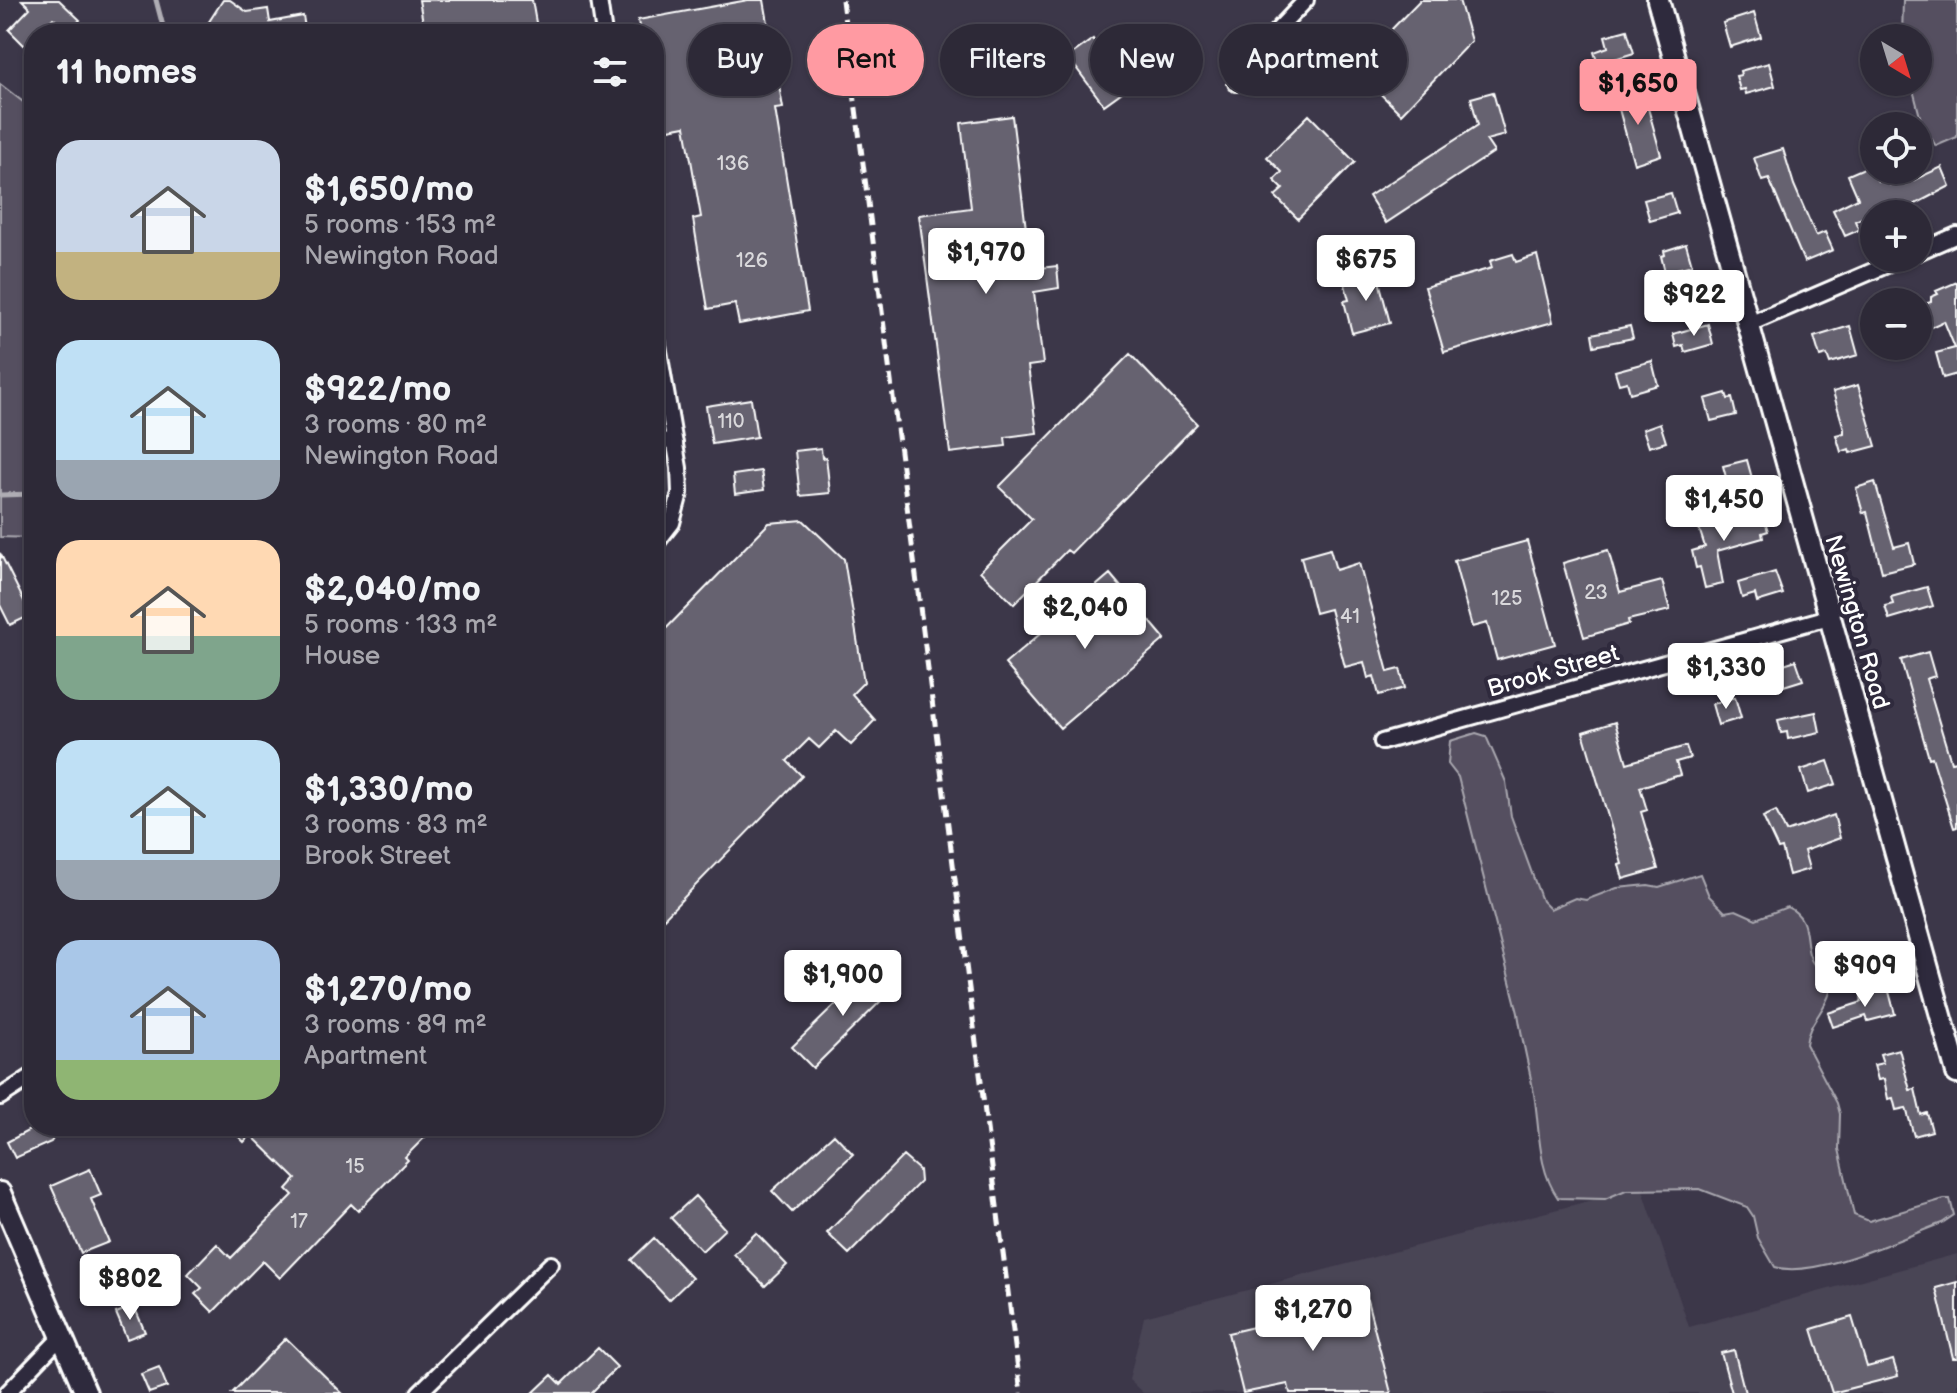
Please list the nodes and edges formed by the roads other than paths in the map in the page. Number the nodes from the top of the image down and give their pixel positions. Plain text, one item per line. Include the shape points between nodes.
1 (599, 0) edge
2 (1306, 0) edge
3 (1658, 0) edge
4 (603, 24) edge
5 (1283, 24) edge
6 (1957, 235) edge
7 (1932, 246) edge
8 (1870, 272) edge
9 (1747, 325) junction
10 (664, 380) edge
11 (664, 440) edge
12 (675, 443) junction
13 (664, 533) edge
14 (1829, 617) junction
15 (1382, 742) dead end
16 (1957, 1073) edge
17 (24, 1081) edge
18 (0, 1097) edge
19 (0, 1193) edge
20 (551, 1264) dead end
21 (61, 1337) junction
22 (7, 1393) edge
23 (86, 1393) edge
24 (419, 1393) edge

1 - 4 street
2 - 5 street
3 - 9 main road, Newington Road
6 - 7 street
8 - 9 street
9 - 14 main road, Newington Road
10 - 12 street
11 - 12 street
12 - 13 street via 680,493
14 - 15 street, Brook Street
14 - 16 main road, Newington Road
17 - 18 street
19 - 21 main road
20 - 24 street
21 - 22 street
21 - 23 main road

